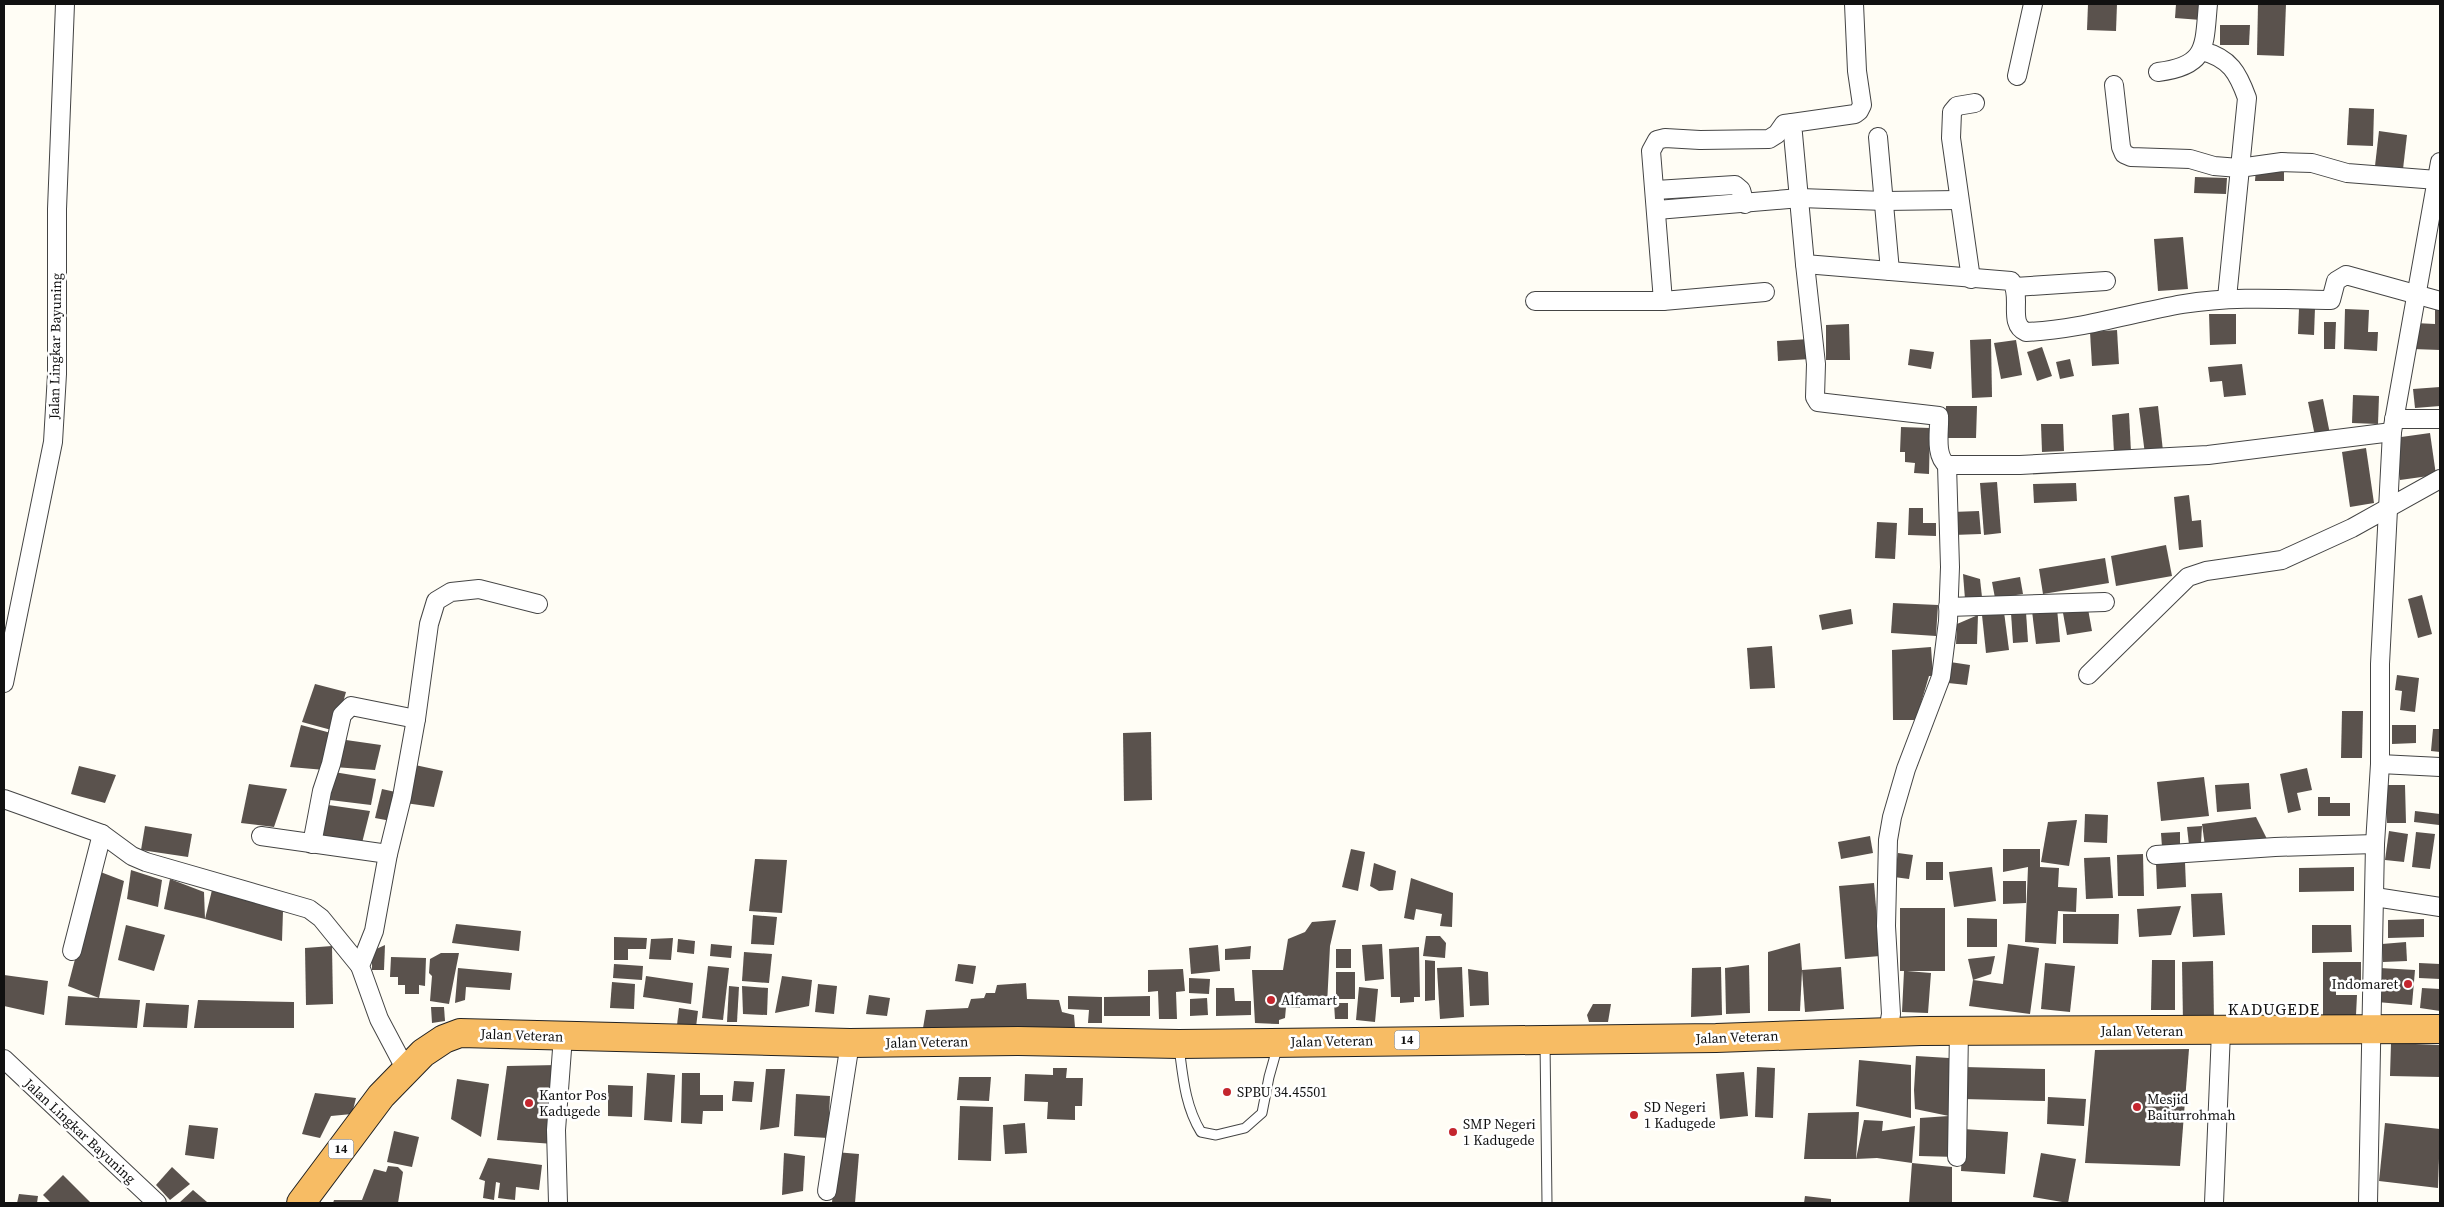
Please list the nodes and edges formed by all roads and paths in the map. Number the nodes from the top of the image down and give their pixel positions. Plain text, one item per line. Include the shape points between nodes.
1 (65, 4) edge
2 (1854, 4) edge
3 (2033, 4) edge
4 (2208, 4) edge
5 (2202, 51) junction
6 (2158, 72) dead end
7 (2017, 76) dead end
8 (2114, 85) dead end
9 (1975, 103) dead end
10 (1792, 123) junction
11 (1878, 137) dead end
12 (2440, 162) edge
13 (2239, 168) junction
14 (2437, 180) junction
15 (1656, 190) junction
16 (1800, 198) junction
17 (1958, 200) junction
18 (1885, 201) junction
19 (1744, 204) junction
20 (1657, 210) junction
21 (1805, 264) junction
22 (1890, 271) junction
23 (1971, 279) junction
24 (2106, 281) dead end
25 (2015, 287) junction
26 (1765, 292) dead end
27 (2416, 294) junction
28 (2227, 298) junction
29 (1535, 301) dead end
30 (1663, 301) junction
31 (2440, 301) edge
32 (2440, 419) edge
33 (2393, 426) junction
34 (1946, 465) junction
35 (2440, 479) edge
36 (2390, 505) junction
37 (2105, 602) dead end
38 (538, 604) dead end
39 (1948, 607) junction
40 (2088, 676) dead end
41 (4, 683) edge
42 (416, 719) junction
43 (2380, 764) junction
44 (2440, 767) edge
45 (4, 799) edge
46 (102, 834) junction
47 (261, 836) dead end
48 (312, 844) junction
49 (2376, 844) junction
50 (388, 854) junction
51 (2156, 855) dead end
52 (2375, 897) junction
53 (2440, 907) edge
54 (72, 951) dead end
55 (360, 966) junction
56 (2440, 1029) edge
57 (1958, 1030) junction
58 (2372, 1030) junction
59 (1888, 1031) junction
60 (2221, 1032) junction
61 (563, 1036) junction
62 (1545, 1039) junction
63 (1279, 1042) junction
64 (850, 1043) junction
65 (1179, 1044) junction
66 (4, 1059) edge
67 (394, 1084) junction
68 (1957, 1156) dead end
69 (827, 1191) dead end
70 (157, 1203) edge
71 (301, 1203) edge
72 (558, 1203) edge
73 (1547, 1203) edge
74 (2214, 1203) edge
75 (2368, 1203) edge

1 - 41 street, Jalan Lingkar Bayuning via 56,209 57,374 53,442
2 - 10 street via 1862,105 1859,111
3 - 7 street
4 - 5 street
5 - 6 street via 2186,65
5 - 13 street via 2215,54 2238,73 2247,98
8 - 13 street via 2124,154 2132,158 2190,159 2214,166
9 - 17 street via 1957,106 1952,112 1950,138
10 - 15 street via 1784,124 1770,140 1656,140 1651,151
10 - 16 street
11 - 18 street
12 - 14 street
13 - 14 street via 2312,162 2347,173
13 - 28 street
14 - 27 street
15 - 19 street via 1734,185 1741,190
15 - 20 street
16 - 18 street
16 - 19 street
16 - 21 street
17 - 18 street
17 - 23 street
18 - 22 street
19 - 20 street
20 - 30 street
21 - 22 street
21 - 34 street via 1816,364 1815,397 1818,402 1938,409 1941,459
22 - 23 street
23 - 25 street via 2011,282
24 - 25 street
25 - 28 street via 2016,320 2020,329 2026,332
26 - 30 street
27 - 28 street via 2346,275 2336,281 2331,300
27 - 31 street
27 - 33 street
29 - 30 street
32 - 33 street
33 - 34 street via 2208,455 2020,465
33 - 36 street
34 - 39 street via 1950,567
35 - 36 street
36 - 40 street via 2352,528 2282,560 2206,571 2188,577
36 - 43 street via 2380,664
37 - 39 street
38 - 42 street via 479,589 451,592 436,601 429,624
39 - 59 street via 1941,677 1906,769 1888,840 1886,926 1891,1014
42 - 48 street via 351,706 342,715
42 - 50 street
43 - 44 street
43 - 49 street
45 - 46 street
46 - 54 street
46 - 55 street via 146,862 309,909 321,918
47 - 48 street
48 - 50 street
49 - 51 street
49 - 52 street
50 - 55 street via 374,931
52 - 53 street
52 - 58 street
55 - 67 street via 380,1019
56 - 58 highway, Jalan Veteran / 14
57 - 59 highway, Jalan Veteran / 14
57 - 60 highway, Jalan Veteran / 14
57 - 68 street
58 - 60 highway, Jalan Veteran / 14
58 - 75 street
59 - 62 highway, Jalan Veteran / 14 via 1716,1038
60 - 74 street
61 - 64 highway, Jalan Veteran / 14
61 - 67 highway, Jalan Veteran / 14 via 460,1033 433,1045
61 - 72 street via 556,1130
62 - 63 highway, Jalan Veteran / 14
62 - 73 lane
63 - 65 highway, Jalan Veteran / 14
63 - 65 lane via 1262,1113 1245,1128 1216,1135 1201,1132 1191,1117
64 - 65 highway, Jalan Veteran / 14 via 1018,1041
64 - 69 street
66 - 70 street, Jalan Lingkar Bayuning
67 - 71 highway, Jalan Veteran / 14

